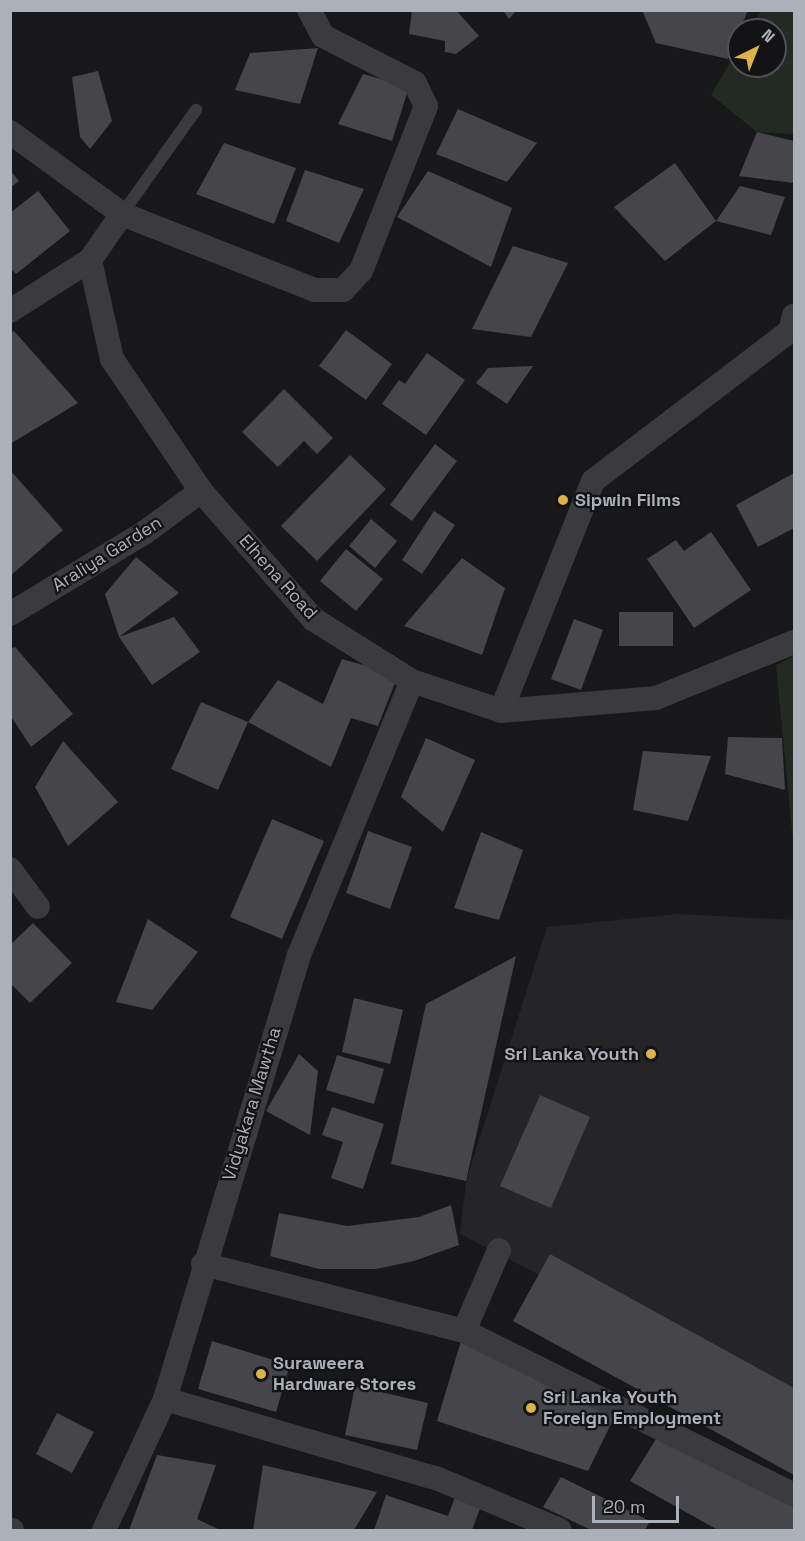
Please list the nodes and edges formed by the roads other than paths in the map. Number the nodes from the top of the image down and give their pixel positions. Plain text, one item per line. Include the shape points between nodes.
1 (309, 10) edge
2 (196, 110) dead end
3 (10, 132) edge
4 (122, 214) junction
5 (90, 260) junction
6 (10, 311) edge
7 (793, 323) edge
8 (201, 490) junction
9 (10, 614) edge
10 (795, 642) edge
11 (412, 681) junction
12 (501, 711) junction
13 (10, 869) edge
14 (38, 907) dead end
15 (499, 1250) dead end
16 (203, 1264) junction
17 (464, 1331) junction
18 (165, 1399) junction
19 (795, 1495) edge
20 (104, 1530) edge
21 (560, 1530) edge

1 - 4 street via 323,36 415,83 426,105 361,271 343,290 315,290
2 - 4 lane
3 - 4 street
4 - 5 street
5 - 6 street
5 - 8 street, Elhena Road via 112,359
7 - 12 street via 593,481
8 - 9 street, Araliya Garden via 144,533
8 - 11 street, Elhena Road via 313,619
10 - 12 street, Elhena Road via 656,698
11 - 12 street, Elhena Road
11 - 16 street, Vidyakara Mawtha via 298,954
13 - 14 street
15 - 17 street
16 - 17 street
16 - 18 street, Vidyakara Mawtha
17 - 19 street
18 - 20 street, Vidyakara Mawtha
18 - 21 street via 436,1478

